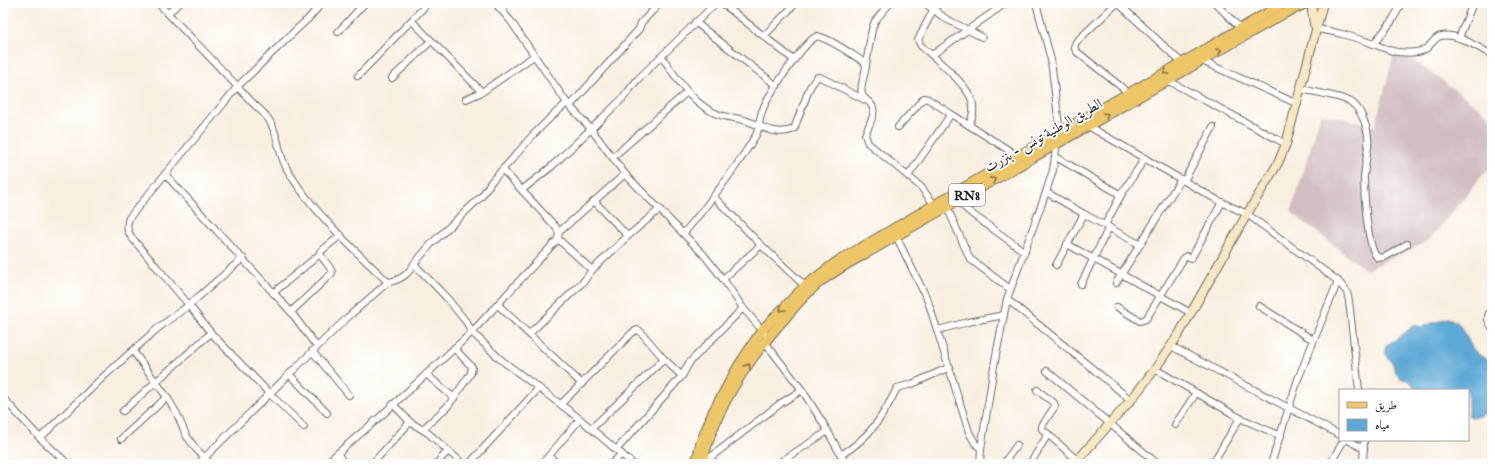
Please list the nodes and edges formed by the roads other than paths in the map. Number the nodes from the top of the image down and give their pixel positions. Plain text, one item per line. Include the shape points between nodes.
1 (158, 3) edge
2 (180, 3) edge
3 (322, 3) edge
4 (365, 3) edge
5 (428, 3) edge
6 (495, 3) edge
7 (507, 3) edge
8 (660, 3) edge
9 (716, 3) edge
10 (722, 3) edge
11 (796, 3) edge
12 (890, 3) edge
13 (925, 3) edge
14 (939, 3) edge
15 (1006, 3) edge
16 (1036, 3) edge
17 (1118, 3) edge
18 (1215, 3) edge
19 (1307, 3) edge
20 (1310, 3) edge
21 (1319, 3) edge
22 (1323, 3) edge
23 (1401, 3) edge
24 (1473, 3) edge
25 (1281, 4) edge
26 (502, 10) junction
27 (932, 10) junction
28 (168, 13) junction
29 (412, 21) junction
30 (695, 22) junction
31 (1241, 29) junction
32 (1315, 29) junction
33 (968, 30) junction
34 (338, 32) dead end
35 (764, 36) junction
36 (982, 37) dead end
37 (1459, 38) junction
38 (431, 41) junction
39 (1373, 44) junction
40 (932, 55) junction
41 (1492, 55) edge
42 (534, 56) junction
43 (662, 57) junction
44 (794, 60) junction
45 (1202, 61) junction
46 (1182, 63) junction
47 (866, 65) junction
48 (358, 76) dead end
49 (392, 78) dead end
50 (1167, 80) junction
51 (238, 86) junction
52 (777, 86) junction
53 (1301, 90) junction
54 (482, 92) junction
55 (687, 92) junction
56 (1129, 93) junction
57 (466, 99) dead end
58 (865, 100) junction
59 (1298, 104) junction
60 (568, 105) junction
61 (951, 114) junction
62 (969, 125) junction
63 (759, 126) junction
64 (1088, 126) junction
65 (898, 127) dead end
66 (1213, 127) dead end
67 (591, 129) junction
68 (1060, 132) junction
69 (1286, 144) junction
70 (1056, 145) junction
71 (1018, 156) junction
72 (613, 157) junction
73 (1056, 157) junction
74 (1145, 158) junction
75 (503, 170) junction
76 (165, 174) junction
77 (626, 174) junction
78 (908, 176) junction
79 (1182, 180) junction
80 (522, 190) junction
81 (1046, 192) junction
82 (1121, 195) junction
83 (714, 197) junction
84 (594, 201) junction
85 (957, 201) junction
86 (1222, 202) junction
87 (935, 206) junction
88 (948, 207) junction
89 (660, 209) junction
90 (1084, 214) junction
91 (1247, 214) junction
92 (1107, 226) junction
93 (559, 232) junction
94 (684, 233) junction
95 (341, 234) junction
96 (628, 236) junction
97 (896, 236) junction
98 (558, 239) junction
99 (1067, 244) junction
100 (1139, 244) junction
101 (1407, 244) dead end
102 (761, 245) junction
103 (1025, 252) junction
104 (320, 254) junction
105 (242, 258) junction
106 (1093, 258) junction
107 (414, 264) junction
108 (1056, 266) dead end
109 (592, 270) junction
110 (1122, 273) junction
111 (723, 278) junction
112 (1338, 281) junction
113 (388, 282) junction
114 (1116, 283) dead end
115 (1081, 284) dead end
116 (805, 286) junction
117 (1010, 289) junction
118 (273, 293) junction
119 (1161, 297) junction
120 (1007, 299) junction
121 (190, 304) junction
122 (498, 305) junction
123 (1260, 306) dead end
124 (743, 308) junction
125 (1117, 308) dead end
126 (1492, 308) edge
127 (291, 312) junction
128 (1191, 313) junction
129 (1004, 315) junction
130 (1492, 327) edge
131 (938, 330) junction
132 (472, 332) junction
133 (211, 333) junction
134 (529, 334) junction
135 (765, 336) junction
136 (1313, 340) junction
137 (1171, 346) junction
138 (454, 348) junction
139 (314, 349) junction
140 (133, 351) junction
141 (664, 359) junction
142 (950, 367) junction
143 (1155, 369) junction
144 (1047, 371) dead end
145 (290, 374) junction
146 (426, 374) junction
147 (682, 376) junction
148 (157, 382) junction
149 (582, 384) junction
150 (539, 388) junction
151 (1359, 389) edge
152 (802, 390) junction
153 (1037, 390) dead end
154 (1196, 393) junction
155 (270, 394) junction
156 (349, 395) dead end
157 (167, 397) junction
158 (3, 398) edge
159 (454, 398) junction
160 (1131, 400) junction
161 (393, 404) junction
162 (562, 404) junction
163 (1288, 408) junction
164 (123, 411) dead end
165 (327, 413) dead end
166 (1240, 418) junction
167 (580, 419) junction
168 (410, 422) junction
169 (1109, 424) junction
170 (1175, 426) dead end
171 (304, 427) dead end
172 (592, 428) junction
173 (423, 429) junction
174 (828, 431) junction
175 (1048, 434) junction
176 (1339, 434) edge
177 (1280, 436) junction
178 (40, 438) junction
179 (120, 439) dead end
180 (1343, 441) edge
181 (1350, 441) edge
182 (1364, 441) edge
183 (1017, 445) dead end
184 (980, 449) junction
185 (1364, 449) junction
186 (448, 450) junction
187 (620, 452) junction
188 (338, 454) junction
189 (841, 455) junction
190 (549, 456) junction
191 (204, 458) junction
192 (1076, 462) edge
193 (707, 463) edge
194 (781, 463) edge
195 (1156, 463) edge
196 (68, 464) edge
197 (198, 464) edge
198 (211, 464) edge
199 (325, 464) edge
200 (344, 464) edge
201 (372, 464) edge
202 (436, 464) edge
203 (463, 464) edge
204 (469, 464) edge
205 (542, 464) edge
206 (558, 464) edge
207 (611, 464) edge
208 (633, 464) edge
209 (846, 464) edge
210 (980, 464) edge
211 (1003, 464) edge
212 (1030, 464) edge
213 (1212, 464) edge
214 (1271, 464) edge
215 (1330, 464) edge
216 (1363, 464) edge

1 - 28 street
2 - 28 street
3 - 51 street
4 - 34 street
5 - 29 street
6 - 26 street
7 - 26 street
8 - 60 street via 639,30
9 - 30 street
10 - 35 street
11 - 35 street
12 - 47 street via 875,21
13 - 27 street
14 - 27 street
15 - 33 street
16 - 68 street via 1052,60
17 - 46 street
17 - 56 street via 1076,42 1074,47
18 - 31 street
45 -> 19 main road, الطريق الوطنية تونس - بنزرت / RN8
20 - 21 main road
20 - 32 street
22 - 32 street
23 - 39 street via 1393,20
24 - 37 street
25 - 31 main road, الطريق الوطنية تونس - بنزرت / RN8
26 - 42 street
27 - 33 street
27 - 40 street via 918,40 920,46
28 - 51 street
29 - 38 street
29 - 48 street
30 - 43 street
30 - 52 street
31 - 46 main road, الطريق الوطنية تونس - بنزرت / RN8
32 - 39 street via 1328,30
32 - 53 street
33 - 36 street
33 - 40 street
35 - 44 street
37 - 39 street via 1438,36 1428,48 1409,53 1395,52
37 - 41 street
38 - 49 street
38 - 54 street
40 - 62 street via 969,94 974,115
42 - 54 street
42 - 60 street
43 - 55 street
43 - 67 street
44 - 47 street via 808,42 817,36
44 - 52 street
45 - 50 main road, الطريق الوطنية تونس - بنزرت / RN8
45 - 59 street
46 -> 56 main road, الطريق الوطنية تونس - بنزرت / RN8
47 - 58 street via 861,93
64 -> 50 main road, الطريق الوطنية تونس - بنزرت / RN8
50 - 69 street
51 - 76 street
51 - 95 street via 274,129 287,168 314,206
52 - 63 street via 763,107
53 - 59 street
53 - 101 street via 1343,99 1352,103 1359,111 1368,132 1364,186 1373,253 1381,258
54 - 57 street
55 - 63 street via 711,111
55 - 72 street
56 - 68 main road, الطريق الوطنية تونس - بنزرت / RN8
58 - 63 street via 817,77 794,129 777,132
58 - 78 street via 874,109 874,116 865,136 868,143
59 - 69 street
60 - 67 street
60 - 75 street via 532,136
61 - 62 street
61 - 65 street via 928,98 924,98
61 - 78 street
62 - 71 street
63 - 83 street via 737,166
64 - 70 main road, الطريق الوطنية تونس - بنزرت / RN8
64 - 74 street
66 - 79 street
67 - 72 street
67 - 80 street
68 - 70 street
68 - 71 main road, الطريق الوطنية تونس - بنزرت / RN8
69 - 91 street via 1278,163
70 - 73 street
85 -> 70 main road, الطريق الوطنية تونس - بنزرت / RN8
71 - 87 main road, الطريق الوطنية تونس - بنزرت / RN8
72 - 77 street
73 - 81 street
73 - 82 street
74 - 79 street
74 - 82 street
75 - 80 street
75 - 107 street via 482,196 432,243
76 - 105 street
76 - 121 street via 128,218 127,229
77 - 84 street
77 - 89 street
78 - 87 street
79 - 86 street
79 - 100 street
80 - 93 street
81 - 90 street
81 - 103 street
82 - 92 street
83 - 94 street
83 - 102 street
84 - 93 street
84 - 96 street
85 - 88 main road, الطريق الوطنية تونس - بنزرت / RN8
85 - 103 street
86 - 91 street
86 - 119 street via 1193,255 1191,258 1184,258
87 - 116 main road, الطريق الوطنية تونس - بنزرت / RN8 via 835,263
88 - 97 main road, الطريق الوطنية تونس - بنزرت / RN8
88 - 117 street via 970,259
89 - 94 street
89 - 96 street
90 - 92 street
90 - 99 street
91 - 112 street
91 - 128 street
92 - 100 street
92 - 106 street
93 - 98 street
94 - 111 street
95 - 104 street
95 - 113 street
96 - 109 street
97 - 131 street via 928,301
97 - 135 main road, الطريق الوطنية تونس - بنزرت / RN8 via 820,282
98 - 109 street
98 - 122 street
99 - 106 street
99 - 108 street
100 - 110 street
102 - 111 street
102 - 116 street
103 - 117 street
104 - 118 street
104 - 127 street via 332,273
105 - 118 street
105 - 121 street
106 - 110 street
106 - 115 street
107 - 113 street via 407,274
107 - 132 street via 446,297
109 - 134 street via 584,281
110 - 114 street
110 - 119 street
111 - 124 street
112 - 136 street
112 - 151 street via 1347,292 1349,301
113 - 139 street
116 -> 135 main road, الطريق الوطنية تونس - بنزرت / RN8
117 - 120 street
118 - 127 street
119 - 125 street via 1142,321
119 - 128 street
120 - 129 street
120 - 160 street
121 - 133 street
121 - 140 street
122 - 132 street
122 - 134 street
123 - 136 street
124 - 135 street
124 - 147 street via 689,363
126 - 130 street via 1487,314
127 - 139 street
128 - 137 street
129 - 131 street
129 - 184 street
131 - 142 street
132 - 138 street
132 - 150 street via 500,359
133 - 148 street
133 - 155 street
134 - 149 street
135 - 152 street
135 - 193 main road, الطريق الوطنية تونس - بنزرت / RN8 via 718,417 707,446
136 - 163 street
137 - 143 street
137 - 163 street
138 - 146 street
138 - 159 street via 469,363 472,370
139 - 145 street
139 - 156 street
140 - 148 street
140 - 178 street
141 - 147 street
141 - 149 street via 637,330
141 - 172 street
142 - 184 street via 969,432
142 - 189 street via 897,388 874,427 859,443
143 - 154 street
143 - 160 street
144 - 169 street
145 - 155 street
145 - 165 street
146 - 159 street
146 - 161 street
147 - 187 street
148 - 157 street
148 - 164 street
149 - 162 street
150 - 162 street
150 - 204 street
152 - 174 street
152 - 193 street via 781,403
153 - 175 street via 1055,406 1042,426
154 - 166 street
154 - 170 street
155 - 171 street
155 - 191 street
157 - 179 street
157 - 191 street via 186,435
158 - 178 street
159 - 173 street
160 - 169 street
161 - 168 street
161 - 188 street
162 - 167 street
163 - 176 street
163 - 177 street
166 - 177 street
166 - 213 street
167 - 172 street
167 - 190 street
168 - 173 street
168 - 201 street
169 - 192 street
169 - 195 street
172 - 187 street
173 - 186 street
174 - 189 street
174 - 194 street
175 - 192 street
175 - 212 street
177 - 214 street
178 - 196 street
180 - 215 street
181 - 185 street
182 - 185 street
183 - 211 street
184 - 210 street
185 - 216 street
186 - 202 street
186 - 203 street
187 - 207 street
187 - 208 street
188 - 199 street
188 - 200 street
189 - 209 street
190 - 205 street
190 - 206 street
191 - 197 street
191 - 198 street

